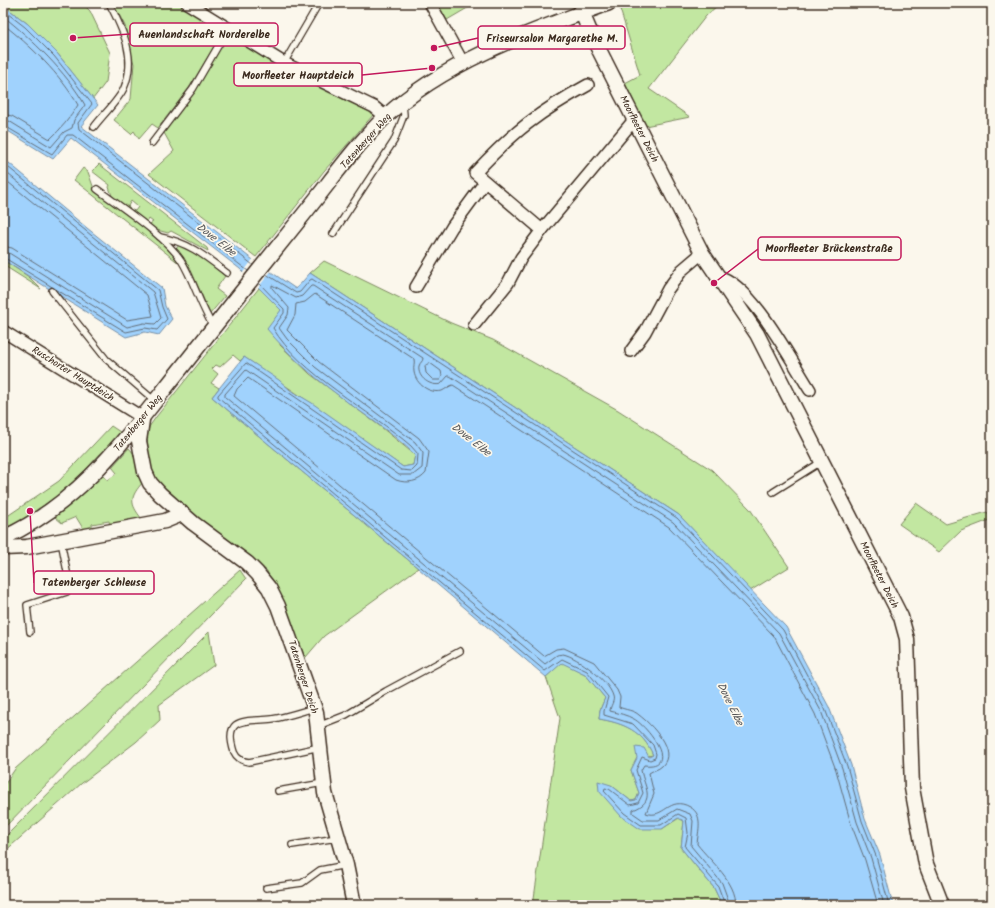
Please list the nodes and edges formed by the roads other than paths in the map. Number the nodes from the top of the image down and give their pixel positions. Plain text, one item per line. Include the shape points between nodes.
1 (109, 3) edge
2 (187, 3) edge
3 (319, 3) edge
4 (430, 3) edge
5 (609, 3) edge
6 (199, 6) edge
7 (581, 8) edge
8 (228, 29) junction
9 (284, 63) junction
10 (463, 63) junction
11 (588, 85) dead end
12 (403, 102) junction
13 (386, 117) junction
14 (634, 120) junction
15 (94, 127) dead end
16 (152, 143) dead end
17 (486, 182) junction
18 (98, 189) dead end
19 (542, 230) junction
20 (333, 234) dead end
21 (159, 237) junction
22 (702, 253) junction
23 (228, 272) dead end
24 (718, 276) junction
25 (416, 287) dead end
26 (52, 291) dead end
27 (474, 325) dead end
28 (214, 328) junction
29 (3, 331) edge
30 (631, 351) dead end
31 (810, 390) dead end
32 (156, 401) junction
33 (143, 418) junction
34 (822, 462) junction
35 (772, 492) dead end
36 (182, 514) junction
37 (3, 538) edge
38 (61, 541) junction
39 (3, 548) edge
40 (30, 632) dead end
41 (460, 651) dead end
42 (314, 708) junction
43 (318, 726) junction
44 (320, 747) junction
45 (323, 783) junction
46 (278, 791) dead end
47 (339, 838) junction
48 (292, 845) dead end
49 (346, 865) junction
50 (266, 888) dead end
51 (354, 905) edge
52 (942, 905) edge

1 - 15 lane via 127,42 128,74 124,89
2 - 6 street
3 - 9 lane
4 - 10 street
5 - 7 street, Tatenberger Weg
6 - 8 street
7 - 10 street, Tatenberger Weg
7 - 14 street, Moorfleeter Deich via 591,34
8 - 9 street
8 - 16 lane via 193,89
9 - 13 street via 374,108
10 - 12 street, Tatenberger Weg
11 - 17 street via 531,119 500,146 475,173
12 - 13 street, Tatenberger Weg
12 - 20 lane via 404,115 394,141
13 - 28 street, Tatenberger Weg via 357,148
14 - 19 street
14 - 22 street, Moorfleeter Deich
17 - 19 street
17 - 25 street via 452,227
18 - 21 lane
19 - 27 street via 521,258 508,283
21 - 23 lane via 177,240 202,253
21 - 28 lane via 180,259
22 - 24 street, Moorfleeter Deich
22 - 30 street via 682,270 668,289 646,332
24 - 31 street, Moorfleeter Deich via 728,279 755,304
24 - 34 street, Moorfleeter Deich via 757,334
26 - 32 lane via 106,359
28 - 32 street, Tatenberger Weg
29 - 33 street, Ruschorter Hauptdeich
32 - 33 street, Tatenberger Weg
33 - 36 street, Tatenberger Deich via 139,441 145,472 150,483
33 - 37 street, Tatenberger Weg via 104,463 70,496 34,521
34 - 35 lane
34 - 52 street, Moorfleeter Deich via 901,617 907,639 912,788 926,864
36 - 38 street via 165,521
36 - 42 street, Tatenberger Deich via 247,563 269,588 278,606
38 - 39 street
38 - 40 lane via 70,587 67,592 27,605
41 - 43 lane via 346,715
42 - 43 street, Tatenberger Deich
42 - 44 lane via 271,719 246,720 237,724 232,734 235,753 242,761 249,762
43 - 44 street, Tatenberger Deich
44 - 45 street, Tatenberger Deich
45 - 46 lane
45 - 47 street, Tatenberger Deich
47 - 48 lane
47 - 49 street, Tatenberger Deich
49 - 50 lane via 320,870 302,883
49 - 51 street, Tatenberger Deich

